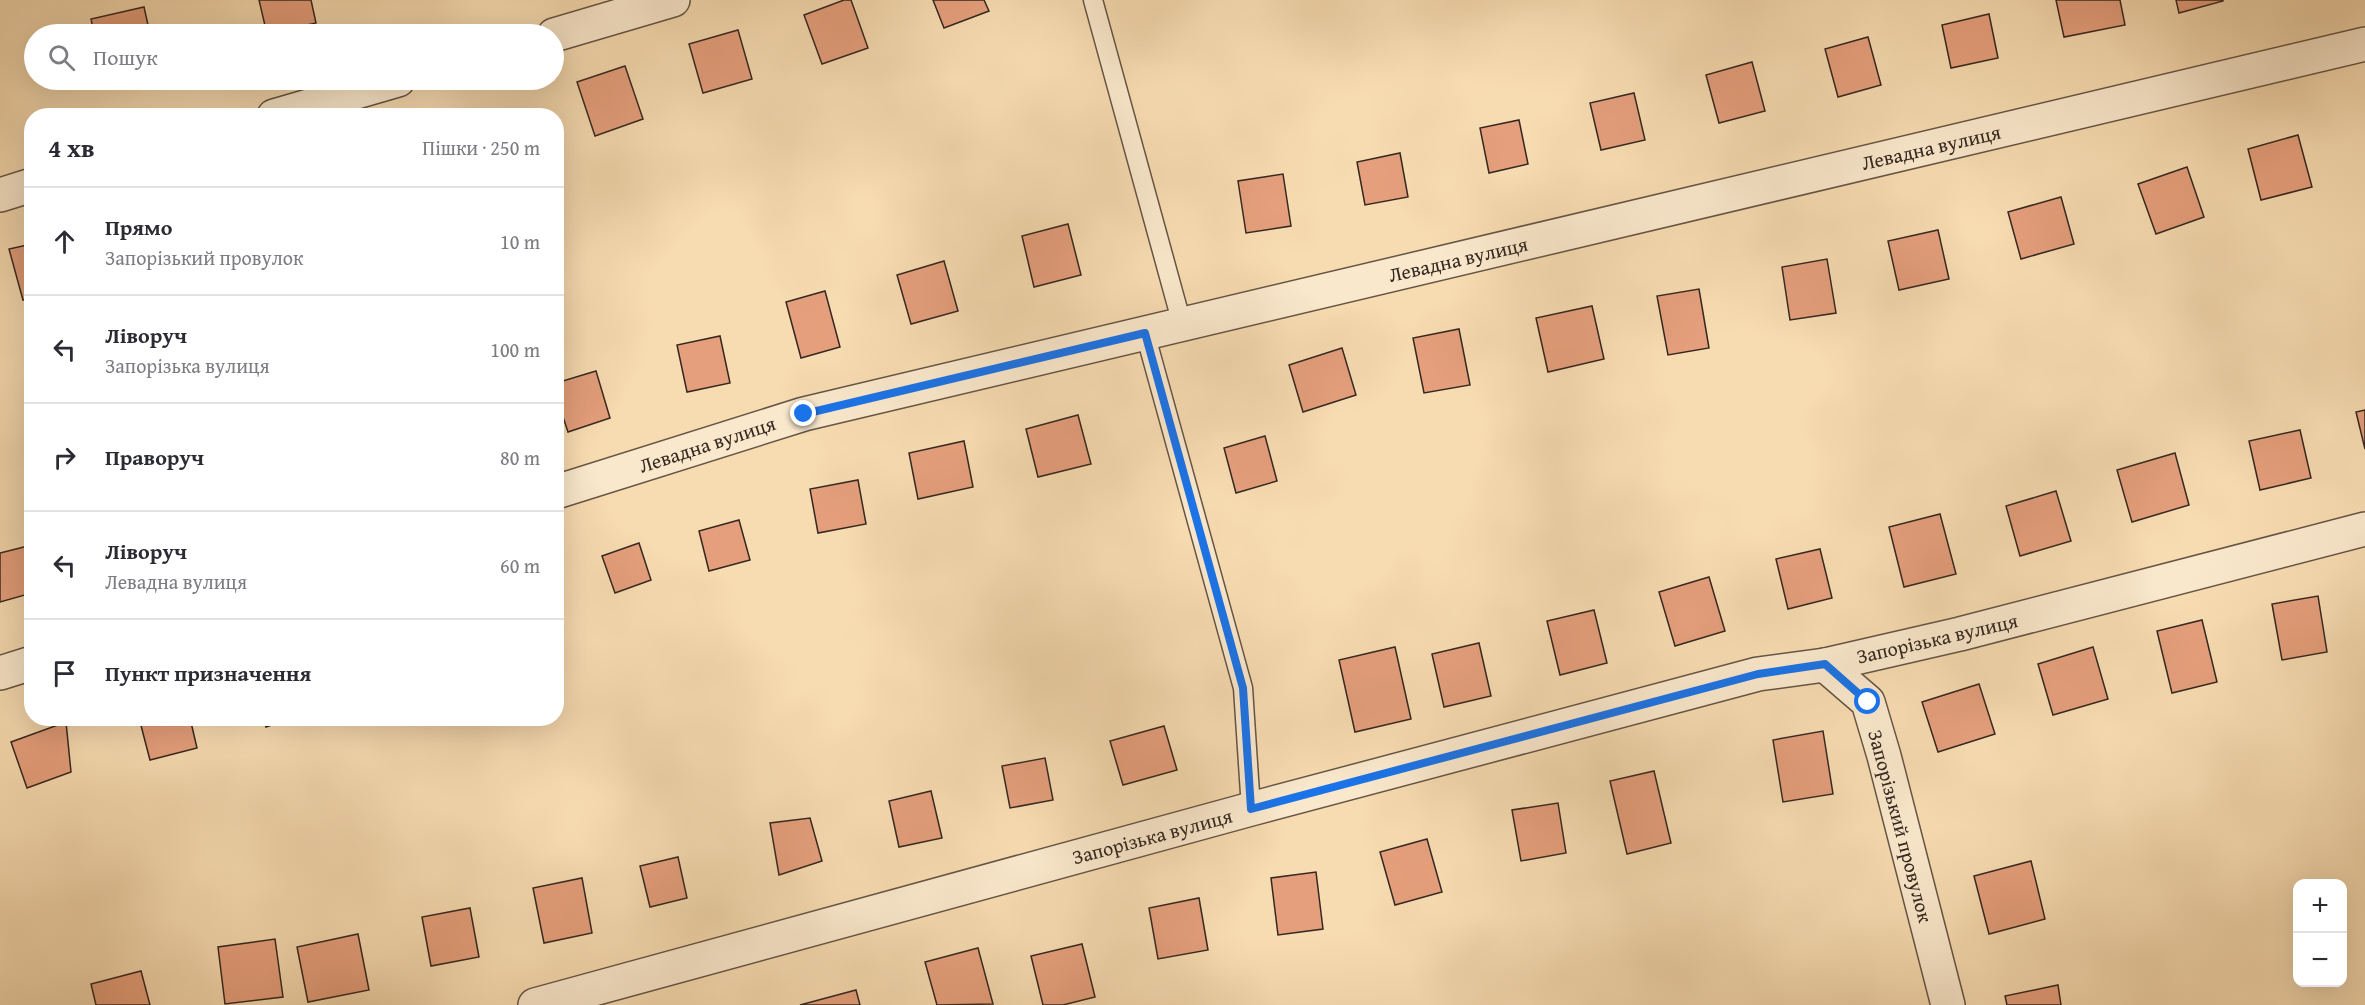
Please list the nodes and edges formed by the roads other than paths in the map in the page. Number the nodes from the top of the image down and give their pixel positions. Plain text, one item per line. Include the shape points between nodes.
1 (673, 0) edge
2 (1093, 0) edge
3 (564, 31) edge
4 (2365, 44) edge
5 (363, 90) edge
6 (301, 108) edge
7 (24, 188) edge
8 (0, 195) edge
9 (1182, 324) junction
10 (1145, 333) junction
11 (564, 489) edge
12 (2365, 529) edge
13 (1825, 664) junction
14 (24, 666) edge
15 (0, 673) edge
16 (1251, 809) junction
17 (535, 1005) edge
18 (1948, 1005) edge

1 - 3 street
2 - 9 lane
4 - 9 street, Левадна вулиця
5 - 6 street
7 - 8 street
9 - 10 street, Левадна вулиця
10 - 11 street, Левадна вулиця via 804,414
10 - 16 lane via 1243,688
12 - 13 street, Запорізька вулиця via 1960,634
13 - 16 street, Запорізька вулиця via 1758,674
13 - 18 street, Запорізький провулок via 1868,702
14 - 15 street
16 - 17 street, Запорізька вулиця

